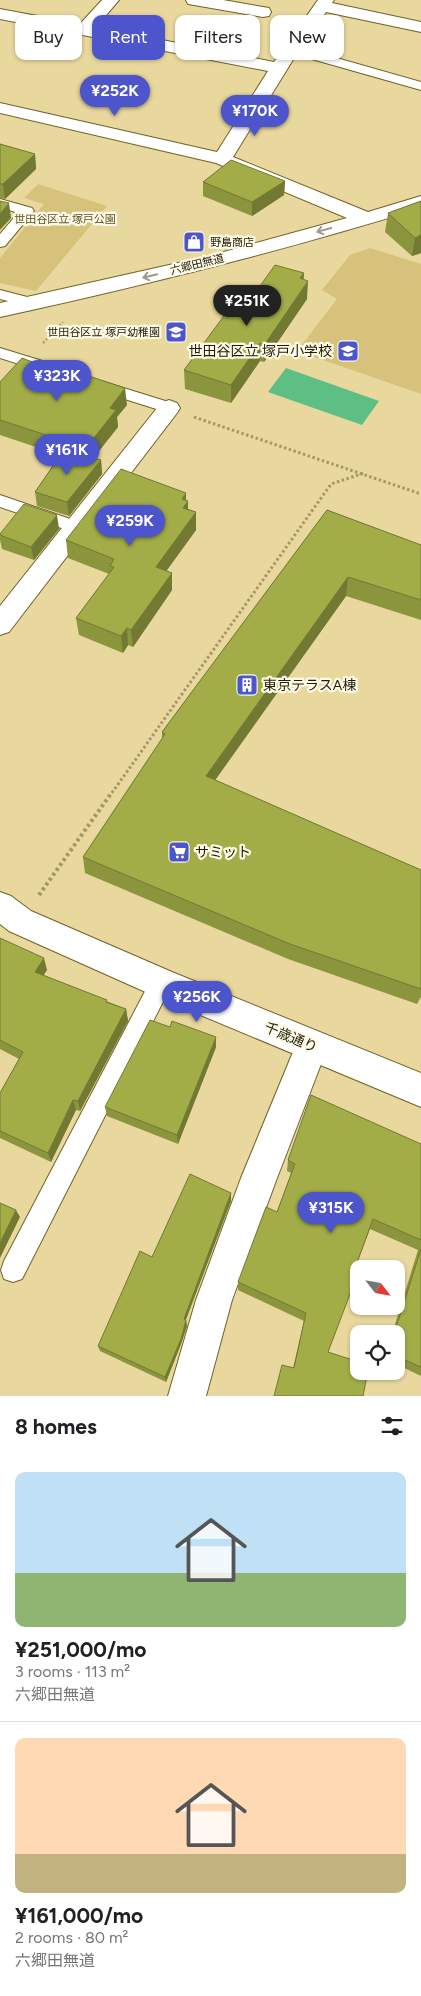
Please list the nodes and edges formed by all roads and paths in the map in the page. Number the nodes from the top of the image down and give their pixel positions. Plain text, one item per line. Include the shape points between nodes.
1 (111, 0) edge
2 (194, 0) edge
3 (324, 3) edge
4 (263, 12) dead end
5 (0, 14) edge
6 (316, 15) edge
7 (421, 27) edge
8 (84, 30) junction
9 (285, 60) edge
10 (327, 60) edge
11 (280, 68) junction
12 (421, 86) edge
13 (0, 108) edge
14 (222, 159) junction
15 (421, 202) edge
16 (0, 203) edge
17 (367, 219) junction
18 (0, 242) edge
19 (95, 290) junction
20 (0, 294) edge
21 (34, 303) junction
22 (0, 310) edge
23 (0, 353) edge
24 (25, 361) junction
25 (61, 373) edge
26 (88, 382) edge
27 (169, 408) junction
28 (364, 473) junction
29 (421, 494) edge
30 (0, 500) edge
31 (76, 527) junction
32 (0, 625) edge
33 (10, 914) edge
34 (161, 983) junction
35 (312, 1046) junction
36 (421, 1090) edge
37 (13, 1270) dead end
38 (187, 1396) edge

1 - 8 street
2 - 4 street
3 - 6 street
3 - 7 street
5 - 8 street
8 - 11 street
9 - 11 street
10 - 12 lane
11 - 14 street
13 - 14 street
14 - 17 street
15 - 17 street, 六郷田無道
16 - 18 lane via 27,211
17 -> 19 street, 六郷田無道
19 - 21 street, 六郷田無道
19 - 24 path
20 - 21 lane
21 - 22 street, 六郷田無道
23 - 24 lane
24 - 25 lane
26 - 27 lane
27 - 28 path
27 - 31 street
28 - 29 path
28 - 33 path via 331,484
30 - 31 lane
31 - 32 street
33 - 34 street, 千歳通り
34 - 35 street, 千歳通り
34 - 37 lane
35 - 36 street, 千歳通り
35 - 38 street via 214,1300

